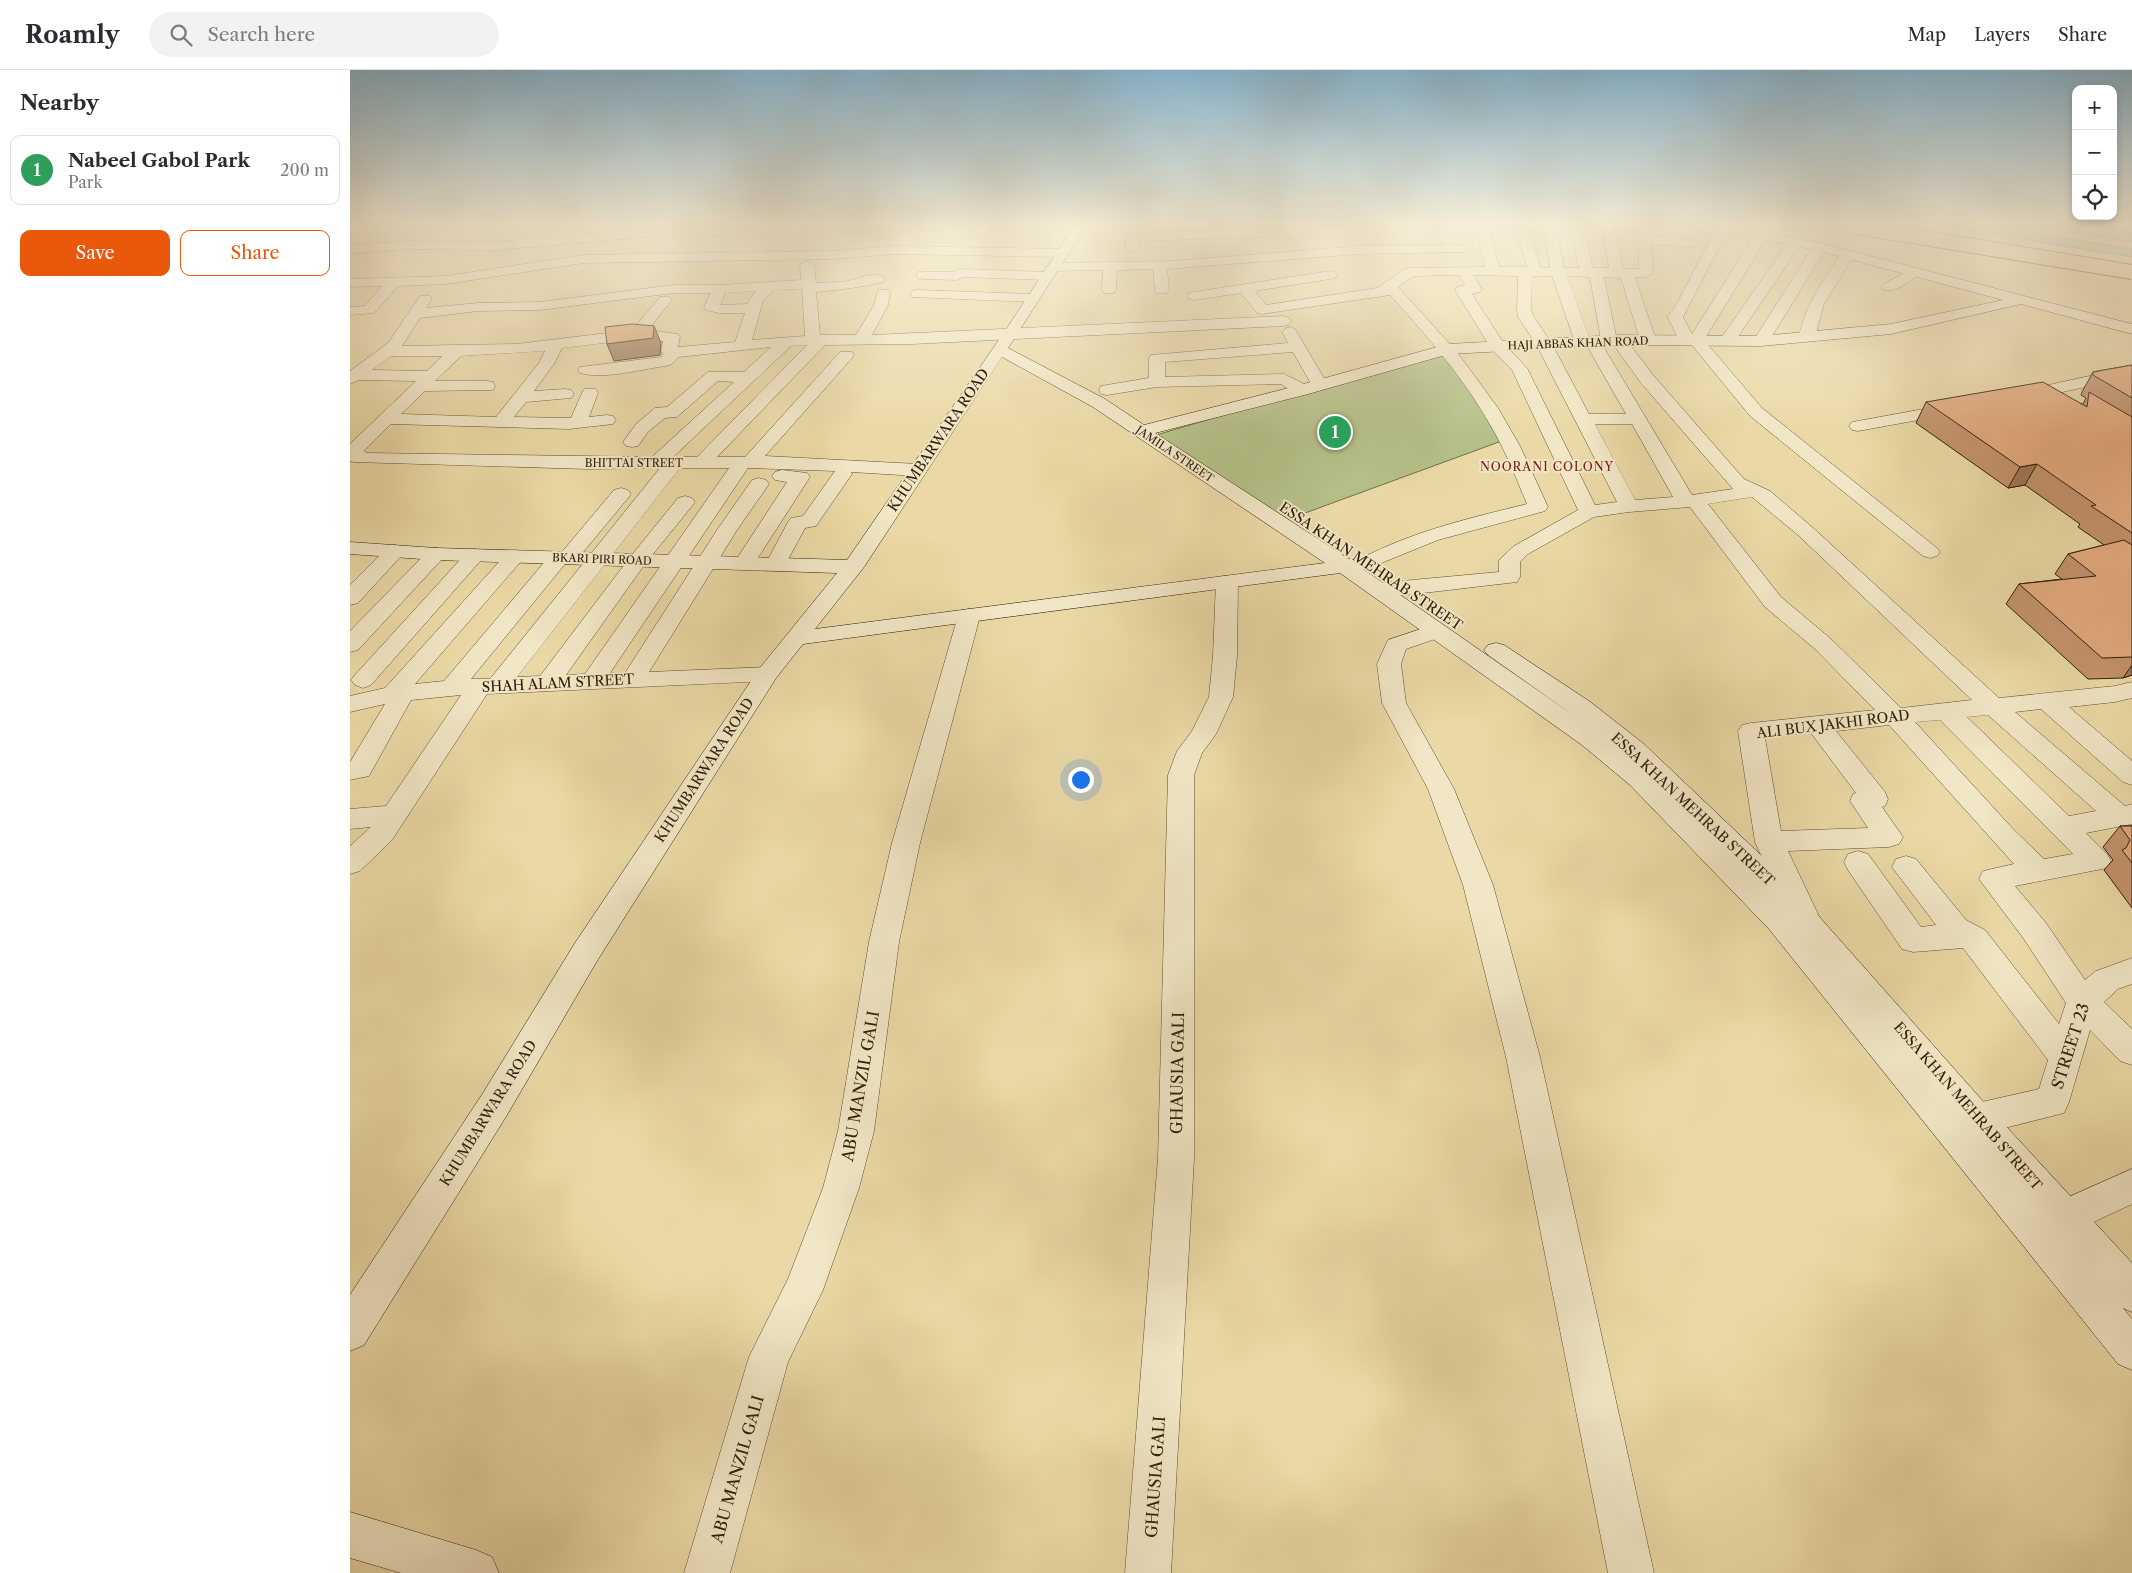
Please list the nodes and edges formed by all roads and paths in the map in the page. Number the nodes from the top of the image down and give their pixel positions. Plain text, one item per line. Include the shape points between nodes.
1 (382, 295) edge
2 (429, 295) edge
3 (615, 295) edge
4 (648, 295) edge
5 (717, 295) joint
6 (761, 295) edge
7 (809, 295) edge
8 (879, 295) edge
9 (887, 295) edge
10 (914, 295) edge
11 (943, 295) edge
12 (1037, 295) edge
13 (1199, 295) edge
14 (1251, 295) edge
15 (1362, 295) edge
16 (1399, 295) edge
17 (1465, 295) edge
18 (1526, 295) edge
19 (1572, 295) edge
20 (1595, 295) edge
21 (1634, 295) edge
22 (1687, 295) edge
23 (1721, 295) edge
24 (1759, 295) edge
25 (1790, 295) edge
26 (1823, 295) edge
27 (2002, 295) edge
28 (2028, 295) edge
29 (1194, 296) joint
30 (1350, 297) joint
31 (664, 300) dead end
32 (2021, 300) junction
33 (688, 302) dead end
34 (611, 304) junction
35 (910, 305) junction
36 (754, 308) junction
37 (969, 308) dead end
38 (941, 309) dead end
39 (1280, 314) junction
40 (354, 315) edge
41 (414, 315) junction
42 (2132, 322) edge
43 (530, 323) dead end
44 (1208, 326) junction
45 (2132, 329) edge
46 (636, 335) junction
47 (1807, 336) junction
48 (1007, 338) junction
49 (912, 339) junction
50 (861, 340) junction
51 (1648, 340) junction
52 (1691, 340) junction
53 (787, 341) junction
54 (1601, 341) junction
55 (1727, 341) junction
56 (1761, 341) junction
57 (1544, 344) junction
58 (556, 345) junction
59 (742, 346) junction
60 (1299, 347) junction
61 (1498, 347) junction
62 (520, 348) junction
63 (708, 349) junction
64 (810, 350) junction
65 (1448, 350) junction
66 (387, 351) junction
67 (456, 352) junction
68 (1218, 353) junction
69 (846, 354) junction
70 (668, 362) junction
71 (764, 363) junction
72 (586, 370) dead end
73 (703, 370) dead end
74 (2132, 372) edge
75 (352, 377) edge
76 (750, 377) junction
77 (425, 381) junction
78 (1157, 382) junction
79 (1320, 385) junction
80 (458, 386) junction
81 (487, 386) dead end
82 (1107, 390) junction
83 (1302, 390) junction
84 (2057, 390) junction
85 (590, 393) dead end
86 (565, 394) dead end
87 (519, 397) junction
88 (2000, 400) edge
89 (2074, 400) edge
90 (1972, 405) edge
91 (385, 419) junction
92 (423, 419) junction
93 (1636, 419) junction
94 (607, 420) dead end
95 (502, 421) junction
96 (573, 423) junction
97 (1586, 424) junction
98 (1858, 426) dead end
99 (1548, 428) junction
100 (1151, 429) junction
101 (1518, 429) junction
102 (632, 442) dead end
103 (350, 455) edge
104 (535, 462) junction
105 (746, 462) junction
106 (665, 463) junction
107 (701, 463) junction
108 (918, 470) junction
109 (843, 474) dead end
110 (782, 476) dead end
111 (759, 484) dead end
112 (1754, 491) junction
113 (621, 494) dead end
114 (1690, 501) junction
115 (685, 502) dead end
116 (1629, 506) junction
117 (1590, 512) junction
118 (350, 548) edge
119 (395, 551) junction
120 (1930, 552) dead end
121 (436, 554) junction
122 (475, 555) junction
123 (515, 556) junction
124 (563, 558) junction
125 (598, 559) junction
126 (638, 560) junction
127 (676, 561) junction
128 (708, 562) junction
129 (745, 563) junction
130 (776, 564) junction
131 (853, 567) junction
132 (1375, 577) junction
133 (1227, 582) junction
134 (350, 598) edge
135 (969, 616) junction
136 (358, 628) edge
137 (1436, 631) junction
138 (796, 638) junction
139 (350, 645) edge
140 (767, 674) junction
141 (632, 680) junction
142 (356, 681) edge
143 (592, 682) junction
144 (546, 684) junction
145 (489, 686) junction
146 (402, 687) junction
147 (451, 688) junction
148 (2126, 697) edge
149 (2047, 701) junction
150 (350, 703) edge
151 (1994, 707) junction
152 (1946, 711) junction
153 (1895, 716) junction
154 (1817, 724) junction
155 (350, 771) edge
156 (2132, 776) edge
157 (394, 815) junction
158 (2126, 816) edge
159 (350, 818) edge
160 (2062, 827) junction
161 (1768, 842) junction
162 (1858, 862) dead end
163 (350, 863) edge
164 (1906, 867) dead end
165 (2038, 871) junction
166 (1796, 925) junction
167 (1966, 934) junction
168 (2132, 971) edge
169 (2082, 1001) junction
170 (2132, 1051) edge
171 (2066, 1058) junction
172 (1977, 1119) junction
173 (2132, 1186) edge
174 (2066, 1217) junction
175 (2132, 1292) edge
176 (350, 1331) edge
177 (2132, 1350) edge
178 (350, 1535) edge
179 (476, 1573) edge
180 (707, 1573) edge
181 (1148, 1573) edge
182 (1631, 1573) edge

1 - 40 street via 368,310
2 - 41 street
3 - 34 street
4 - 34 street
5 - 33 street
5 - 36 street via 711,307
6 - 36 street
7 - 64 street
8 - 50 street
9 - 35 street
10 - 35 street
11 - 35 street
12 - 48 street, KHUMBARWARA ROAD
13 - 29 street
14 - 39 street via 1262,310
15 - 30 street
16 - 65 street
17 - 61 street
18 - 57 street via 1526,317
19 - 54 street
20 - 54 street
21 - 51 street
22 - 52 street via 1675,316
23 - 52 street
24 - 55 street
25 - 56 street
26 - 47 street via 1808,324
27 - 32 street
28 - 42 street
29 - 44 street
30 - 39 street via 1305,299
31 - 46 street
32 - 45 street
32 - 47 street, HAJI ABBAS KHAN ROAD via 1891,329
34 - 41 street via 469,305
35 - 49 street
36 - 59 street
37 - 38 street
39 - 44 street
39 - 60 street
40 - 41 street via 390,318
41 - 66 street via 394,346
43 - 62 street
44 - 48 street
44 - 68 street
46 - 58 street via 620,328
46 - 70 street via 672,337
47 - 56 street, HAJI ABBAS KHAN ROAD
48 - 49 street
48 - 69 street
48 - 82 street, ESSA KHAN MEHRAB STREET
48 - 100 street, JAMILA STREET via 1086,396
48 - 108 street, KHUMBARWARA ROAD
49 - 50 street
50 - 64 street
51 - 52 street, HAJI ABBAS KHAN ROAD
51 - 54 street, HAJI ABBAS KHAN ROAD
52 - 55 street, HAJI ABBAS KHAN ROAD
52 - 120 street via 1756,412
53 - 59 street
53 - 64 street
53 - 71 street
54 - 57 street, HAJI ABBAS KHAN ROAD
54 - 93 street
54 - 112 street via 1647,379 1737,483
55 - 56 street, HAJI ABBAS KHAN ROAD
57 - 61 street, HAJI ABBAS KHAN ROAD
57 - 97 street
58 - 62 street
58 - 87 street via 546,364
59 - 63 street
60 - 68 street
60 - 79 street
61 - 65 street, HAJI ABBAS KHAN ROAD
61 - 99 street via 1520,368
62 - 67 street
63 - 70 street
63 - 73 street
64 - 69 street
64 - 71 street
64 - 107 street
65 - 79 street, HAJI ABBAS KHAN ROAD
65 - 101 street via 1483,398
66 - 67 street
66 - 75 street
67 - 77 street
68 - 78 street via 1157,358
69 - 105 street
70 - 72 street
71 - 76 street
74 - 84 street
75 - 77 street
76 - 102 street via 714,376 671,413 661,412 642,428
76 - 106 street
77 - 80 street
77 - 91 street
78 - 82 street
78 - 83 street via 1284,378
79 - 83 street, HAJI ABBAS KHAN ROAD
80 - 81 street
80 - 92 street
82 - 100 street, ESSA KHAN MEHRAB STREET
83 - 100 street, HAJI ABBAS KHAN ROAD
84 - 88 street
84 - 89 street
85 - 96 street
86 - 87 street
87 - 95 street
90 - 98 street
91 - 92 street
91 - 103 street
92 - 95 street
93 - 97 street
93 - 114 street
94 - 96 street
95 - 96 street
96 - 104 street
97 - 99 street
97 - 116 street
99 - 101 street
99 - 117 street
100 - 132 street, ESSA KHAN MEHRAB STREET
101 - 132 street via 1538,507 1418,539 1393,549
103 - 104 street, BHITTAI STREET via 361,458
104 - 106 street, BHITTAI STREET
105 - 107 street, BHITTAI STREET
105 - 108 street, BHITTAI STREET
105 - 127 street
106 - 107 street, BHITTAI STREET
106 - 125 street
108 - 131 street, KHUMBARWARA ROAD
109 - 130 street via 809,522 798,522
110 - 129 street via 800,477
111 - 128 street
112 - 114 street
112 - 151 street via 1806,531
113 - 124 street
114 - 116 street
114 - 153 street via 1773,602 1822,644
115 - 126 street
116 - 117 street
117 - 132 street via 1521,550 1510,560 1508,577
118 - 119 street, BKARI PIRI ROAD
119 - 121 street, BKARI PIRI ROAD
119 - 134 street
121 - 122 street, BKARI PIRI ROAD
121 - 136 street
122 - 123 street, BKARI PIRI ROAD
122 - 142 street
123 - 124 street, BKARI PIRI ROAD
123 - 146 street
124 - 125 street, BKARI PIRI ROAD
124 - 147 street
125 - 126 street, BKARI PIRI ROAD
125 - 145 street
126 - 127 street, BKARI PIRI ROAD
126 - 144 street
127 - 128 street, BKARI PIRI ROAD
127 - 143 street
128 - 129 street, BKARI PIRI ROAD
128 - 141 street
129 - 130 street, BKARI PIRI ROAD
130 - 131 street, BKARI PIRI ROAD
131 - 138 street, KHUMBARWARA ROAD
132 - 133 street
132 - 137 street, ESSA KHAN MEHRAB STREET
132 - 166 street, ESSA KHAN MEHRAB STREET via 1580,707 1634,750 1774,885
133 - 135 street
133 - 181 street, GHAUSIA GALI via 1221,697 1181,775 1176,1158
135 - 138 street
135 - 180 street, ABU MANZIL GALI via 906,843 884,942 856,1131 843,1179 803,1290 769,1357
136 - 139 street
137 - 166 street, ESSA KHAN MEHRAB STREET via 1584,734 1640,779
137 - 182 street via 1396,645 1390,664 1394,703 1441,789 1478,885 1523,1057
138 - 140 street, KHUMBARWARA ROAD
140 - 141 street, SHAH ALAM STREET
140 - 176 street, KHUMBARWARA ROAD via 586,952 496,1104
141 - 143 street, SHAH ALAM STREET
142 - 146 street
143 - 144 street, SHAH ALAM STREET
144 - 145 street, SHAH ALAM STREET
145 - 147 street, SHAH ALAM STREET
145 - 157 street
146 - 147 street, SHAH ALAM STREET
146 - 150 street, SHAH ALAM STREET
146 - 155 street via 360,770
148 - 149 street, ALI BUX JAKHI ROAD
149 - 151 street, ALI BUX JAKHI ROAD
149 - 156 street
151 - 152 street, ALI BUX JAKHI ROAD
151 - 158 street
152 - 153 street, ALI BUX JAKHI ROAD
152 - 160 street
153 - 154 street, ALI BUX JAKHI ROAD
153 - 165 street
154 - 161 street, ALI BUX JAKHI ROAD via 1751,731
154 - 161 street via 1875,799 1863,801 1889,837
157 - 159 street
157 - 163 street via 382,833
158 - 160 street
160 - 165 street via 2097,861
161 - 166 street, ALI BUX JAKHI ROAD
162 - 167 street via 1913,940
164 - 167 street via 1955,928
165 - 169 street via 1993,879 2035,931
166 - 172 street, ESSA KHAN MEHRAB STREET
166 - 177 street, ESSA KHAN MEHRAB STREET
167 - 171 street via 1974,939
168 - 169 street, STREET 23 via 2107,980
169 - 170 street
169 - 171 street, STREET 23
171 - 172 street, STREET 23 via 2052,1102
172 - 174 street, ESSA KHAN MEHRAB STREET
173 - 174 street
174 - 175 street, ESSA KHAN MEHRAB STREET
178 - 179 street

